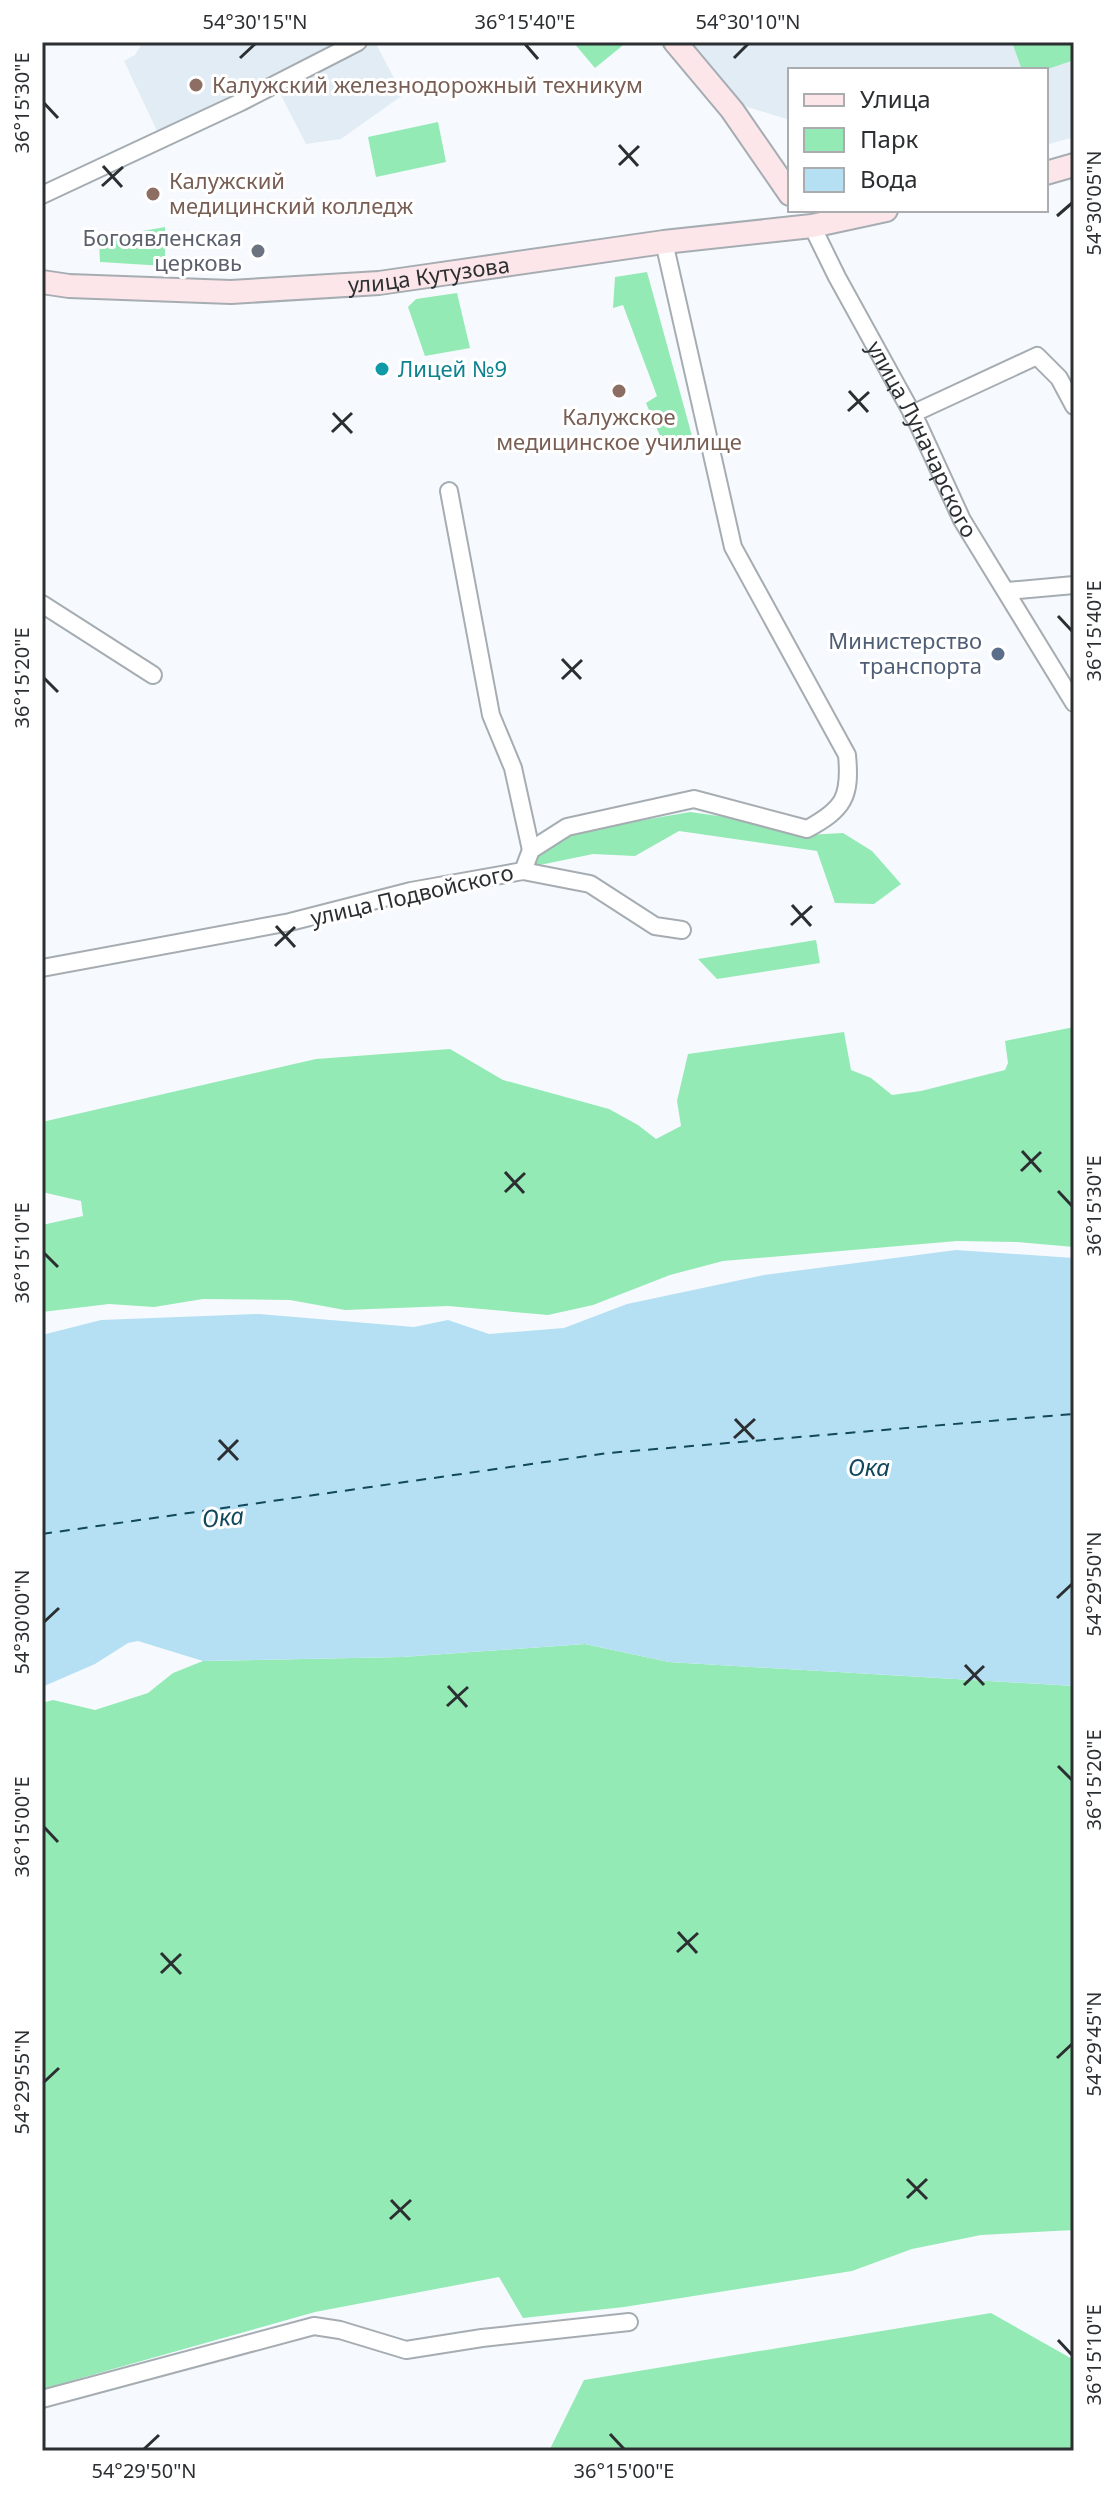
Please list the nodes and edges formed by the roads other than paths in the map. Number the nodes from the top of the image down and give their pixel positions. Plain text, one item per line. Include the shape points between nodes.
1 (358, 42) edge
2 (675, 42) edge
3 (1074, 165) edge
4 (1048, 172) edge
5 (788, 191) edge
6 (42, 195) edge
7 (866, 212) edge
8 (806, 218) edge
9 (664, 242) junction
10 (42, 282) edge
11 (1074, 406) edge
12 (912, 414) junction
13 (449, 491) dead end
14 (1074, 585) edge
15 (1007, 591) junction
16 (42, 604) edge
17 (153, 675) dead end
18 (1074, 703) edge
19 (531, 850) junction
20 (523, 871) junction
21 (682, 930) dead end
22 (42, 968) edge
23 (629, 2322) dead end
24 (42, 2399) edge

1 - 6 street
2 - 5 main road via 732,110
3 - 4 main road
7 - 8 main road, улица Кутузова
8 - 9 main road, улица Кутузова
8 - 12 street, улица Луначарского
9 - 10 main road, улица Кутузова via 379,283 231,292
9 - 19 street, улица Подвойского via 733,547 847,755 849,780 843,804 807,829 694,799 567,827
11 - 12 street via 1059,378 1037,356
12 - 15 street, улица Луначарского via 962,520
13 - 19 street via 491,715 513,768
14 - 15 street
15 - 18 street, улица Луначарского
16 - 17 street
19 - 20 street, улица Подвойского
20 - 21 street via 590,884 655,926
20 - 22 street, улица Подвойского
23 - 24 street via 406,2350 314,2326

